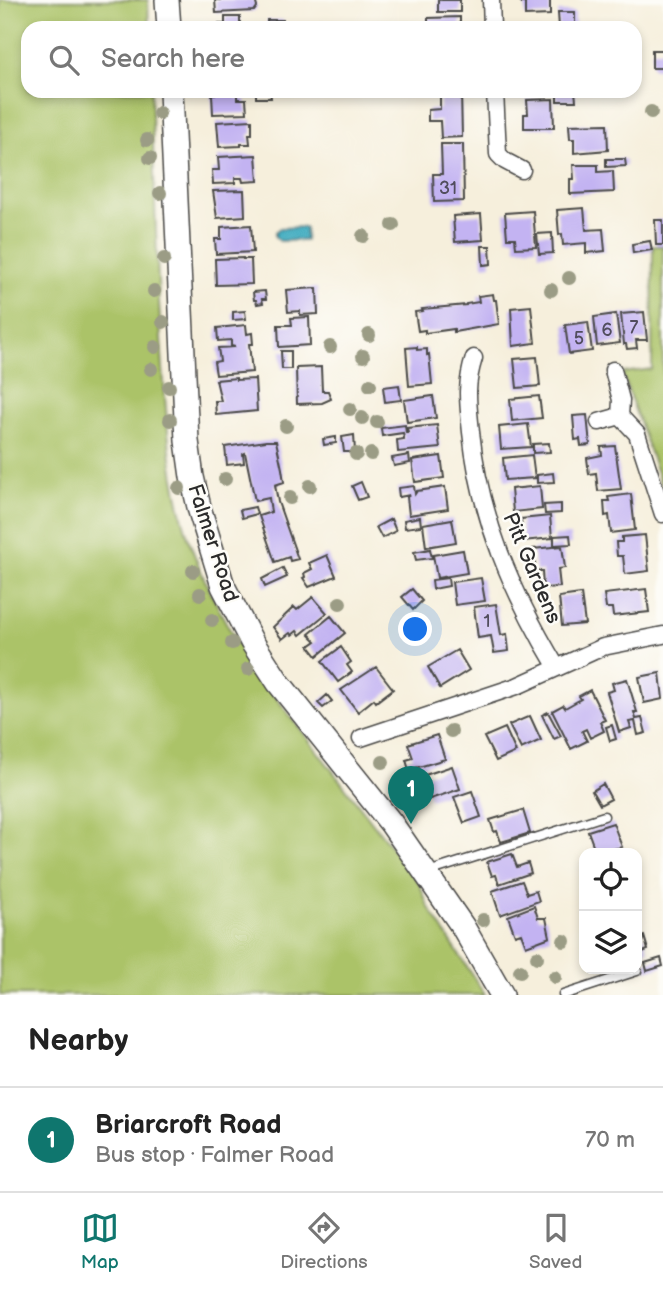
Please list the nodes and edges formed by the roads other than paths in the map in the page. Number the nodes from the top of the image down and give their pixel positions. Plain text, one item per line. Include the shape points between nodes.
1 (167, 0) edge
2 (492, 0) edge
3 (168, 21) edge
4 (492, 21) edge
5 (171, 98) edge
6 (495, 98) edge
7 (522, 170) dead end
8 (474, 358) dead end
9 (613, 370) dead end
10 (620, 416) junction
11 (598, 422) dead end
12 (663, 514) edge
13 (663, 635) edge
14 (556, 666) junction
15 (361, 738) dead end
16 (604, 816) dead end
17 (425, 873) junction
18 (628, 974) edge
19 (502, 995) edge
20 (563, 995) edge

1 - 3 main road
2 - 4 street
5 - 17 main road, Falmer Road via 187,441 200,511 223,586 271,672 391,822
6 - 7 street via 498,154
8 - 14 street, Pitt Gardens via 467,380 475,468 484,509 506,569
9 - 10 street
10 - 11 street
10 - 12 street via 636,434
13 - 14 street via 603,648
14 - 15 street via 517,686
16 - 17 lane
17 - 19 main road, Falmer Road
18 - 20 lane

